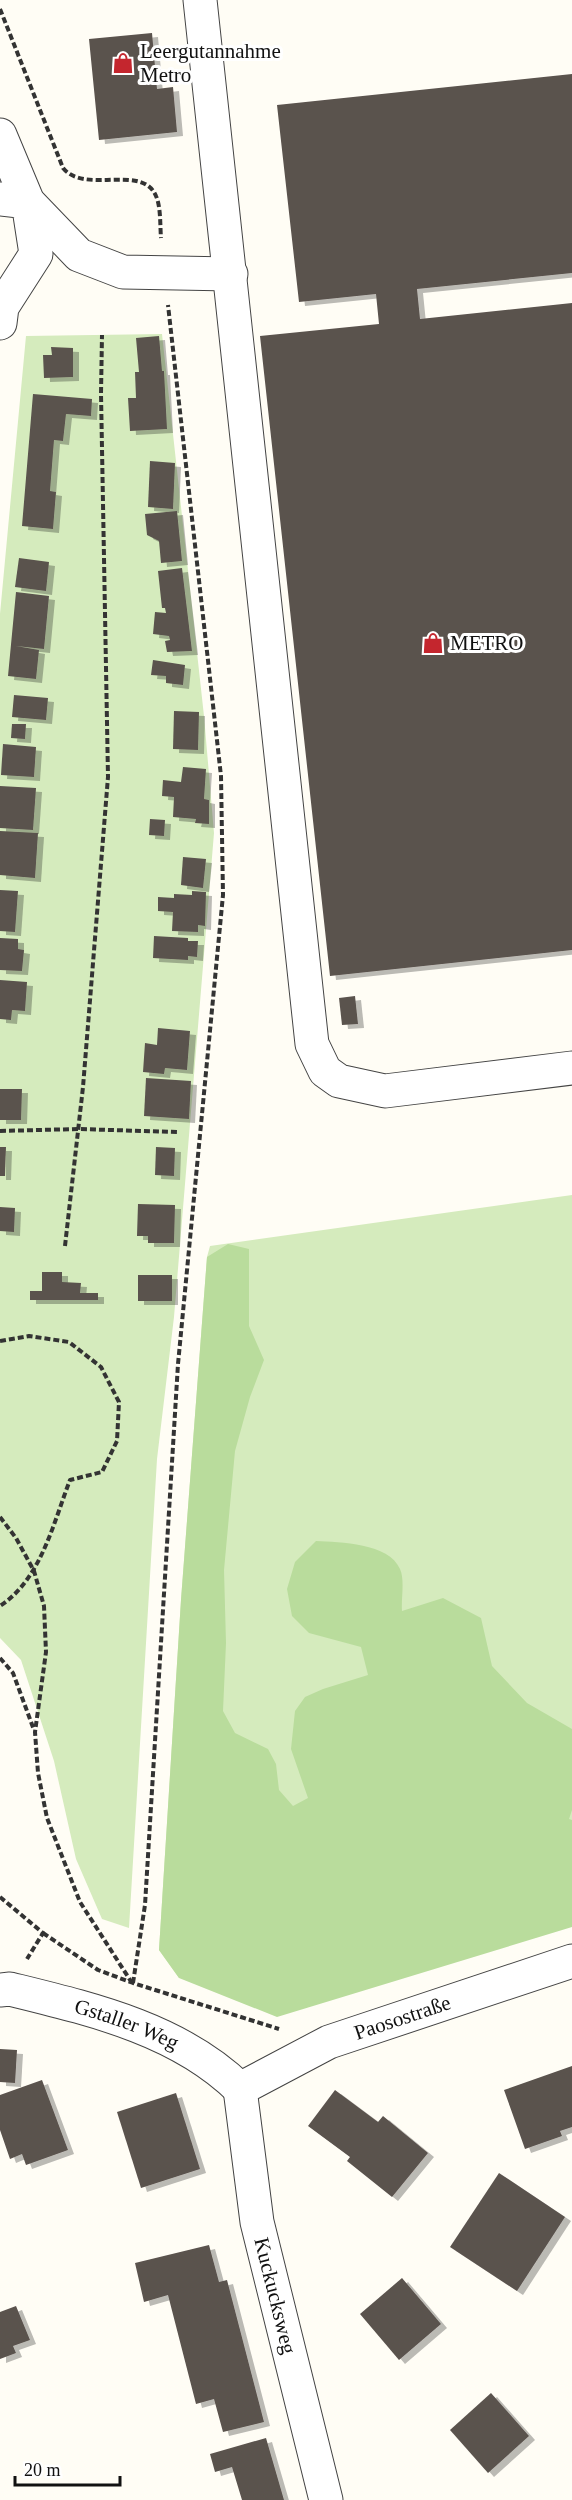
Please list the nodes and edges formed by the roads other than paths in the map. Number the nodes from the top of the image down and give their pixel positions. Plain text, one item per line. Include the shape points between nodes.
1 (200, 0) edge
2 (0, 135) edge
3 (14, 200) edge
4 (231, 274) junction
5 (0, 323) edge
6 (572, 1068) edge
7 (572, 1961) edge
8 (5, 1989) edge
9 (240, 2089) junction
10 (326, 2500) edge

1 - 4 street
2 - 3 street
3 - 4 street via 79,255 123,272
3 - 5 street via 36,254 2,307
4 - 6 street via 312,1044 325,1071 339,1081 385,1091
7 - 9 street, Paosostraße via 329,2042
8 - 9 street, Gstaller Weg via 101,2011 187,2049 222,2071
9 - 10 street, Kuckucksweg via 257,2222

